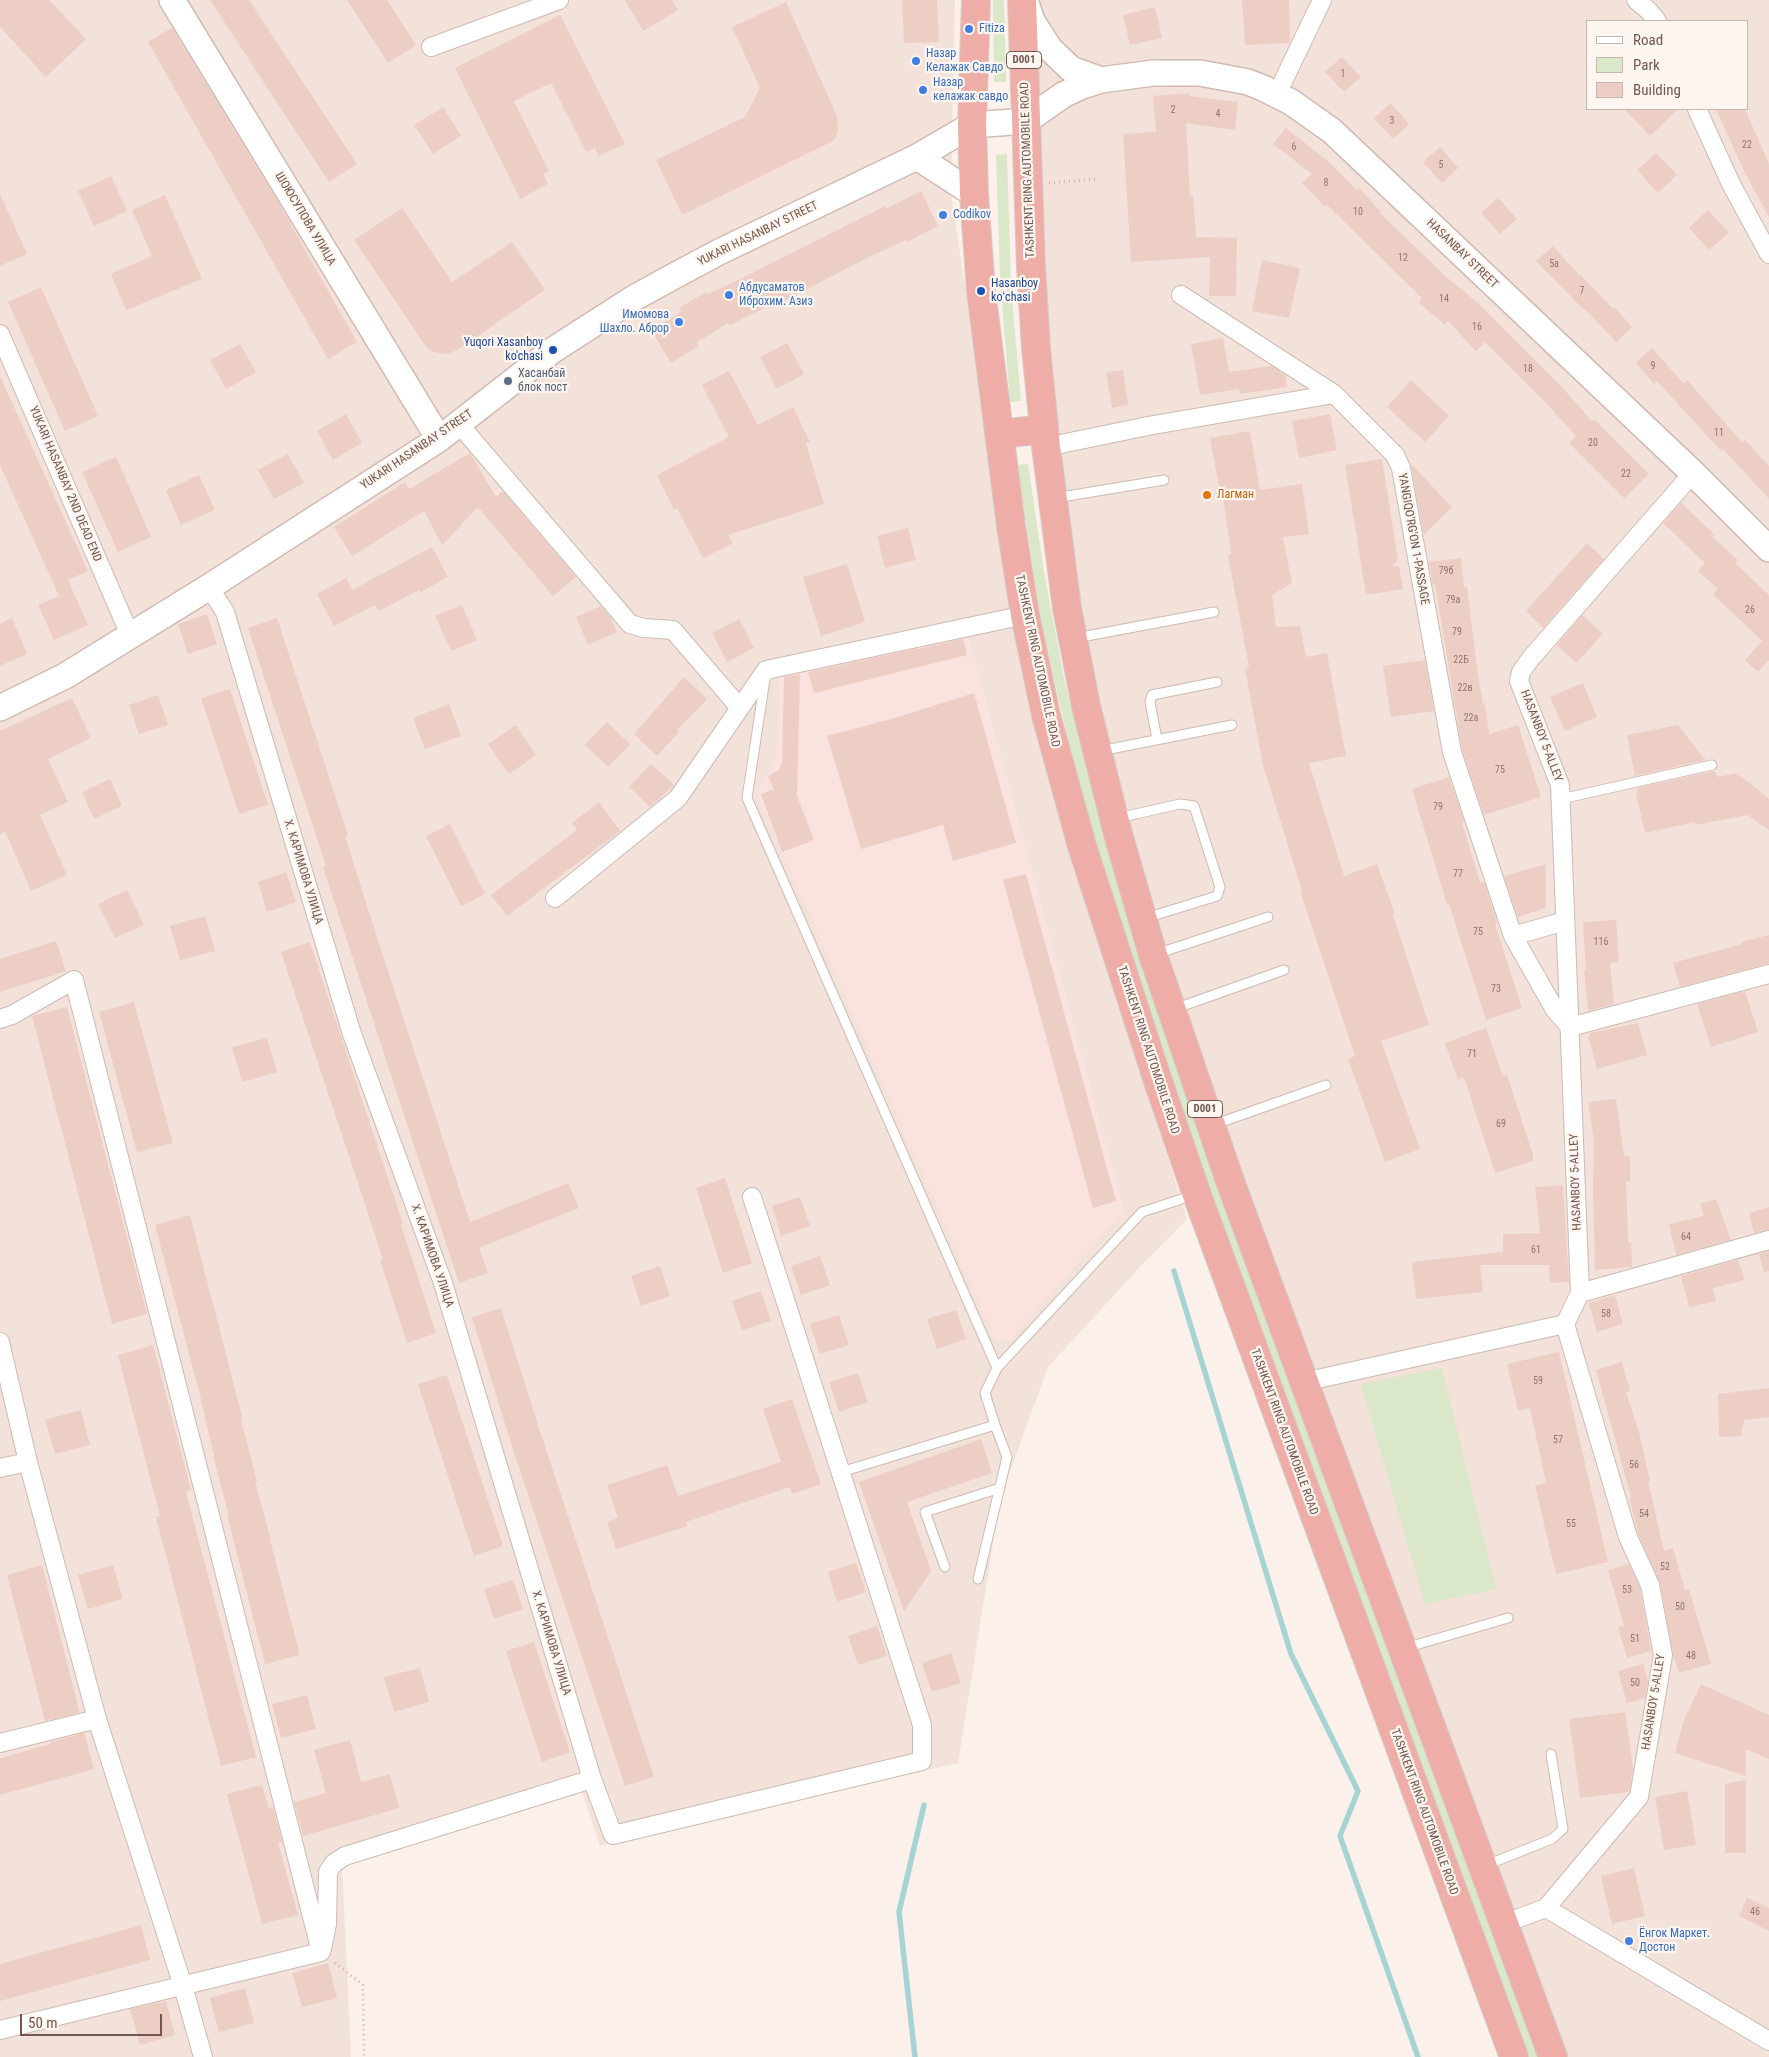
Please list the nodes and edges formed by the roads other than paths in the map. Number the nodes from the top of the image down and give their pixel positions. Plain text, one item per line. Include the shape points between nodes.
1 (172, 0) edge
2 (559, 0) edge
3 (976, 0) edge
4 (1023, 0) edge
5 (1322, 0) edge
6 (1636, 0) edge
7 (1656, 20) edge
8 (431, 47) dead end
9 (1101, 80) junction
10 (1277, 94) junction
11 (1697, 110) edge
12 (1026, 121) junction
13 (972, 125) junction
14 (917, 157) junction
15 (974, 194) junction
16 (1769, 254) edge
17 (1181, 295) dead end
18 (0, 334) edge
19 (1334, 394) junction
20 (459, 424) junction
21 (1000, 434) junction
22 (1045, 438) junction
23 (439, 439) junction
24 (1693, 474) junction
25 (1164, 480) dead end
26 (1052, 498) junction
27 (1769, 549) edge
28 (209, 587) junction
29 (1214, 612) dead end
30 (1025, 615) junction
31 (130, 635) junction
32 (1073, 638) junction
33 (766, 670) junction
34 (1217, 682) dead end
35 (0, 708) edge
36 (740, 708) junction
37 (1232, 725) dead end
38 (1157, 739) junction
39 (1097, 751) junction
40 (1712, 765) dead end
41 (1561, 799) junction
42 (1114, 819) junction
43 (555, 898) dead end
44 (1268, 917) dead end
45 (1143, 919) junction
46 (1566, 921) junction
47 (1513, 936) junction
48 (1153, 954) junction
49 (1284, 970) dead end
50 (1769, 974) edge
51 (1172, 1010) junction
52 (0, 1019) edge
53 (1570, 1027) junction
54 (1326, 1085) dead end
55 (1211, 1126) junction
56 (1197, 1195) junction
57 (752, 1197) dead end
58 (1769, 1240) edge
59 (1580, 1293) junction
60 (1565, 1324) junction
61 (0, 1342) edge
62 (997, 1368) junction
63 (1304, 1382) junction
64 (995, 1425) junction
65 (28, 1462) junction
66 (0, 1468) edge
67 (841, 1472) junction
68 (1000, 1488) junction
69 (945, 1567) dead end
70 (978, 1579) dead end
71 (1508, 1618) dead end
72 (1402, 1649) junction
73 (97, 1719) junction
74 (0, 1743) edge
75 (1552, 1754) dead end
76 (592, 1779) junction
77 (1482, 1867) junction
78 (301, 1872) junction
79 (328, 1872) junction
80 (1546, 1908) junction
81 (1503, 1924) junction
82 (321, 1952) junction
83 (183, 1986) junction
84 (0, 2030) edge
85 (1769, 2041) edge
86 (203, 2057) edge
87 (1514, 2057) edge
88 (1553, 2057) edge

1 - 23 street, ШОЮСУПОВА УЛИЦА
2 - 8 street
3 - 13 highway, TASHKENT RING AUTOMOBILE ROAD / D001
4 - 9 street, HASANBAY STREET via 1050,49 1072,69
4 - 12 highway, TASHKENT RING AUTOMOBILE ROAD / D001
5 - 10 street
6 - 7 street
9 - 10 street, HASANBAY STREET via 1153,73 1200,73 1248,82
9 - 12 street, HASANBAY STREET via 1063,95
10 - 24 street, HASANBAY STREET via 1332,131
11 - 16 street
12 - 13 street
12 - 22 highway, TASHKENT RING AUTOMOBILE ROAD / D001 via 1032,276
13 - 14 street, YUKARI HASANBAY STREET
13 - 15 highway, TASHKENT RING AUTOMOBILE ROAD / D001
14 - 15 street
14 - 20 street, YUKARI HASANBAY STREET via 719,252 634,298 554,350
15 - 21 highway, TASHKENT RING AUTOMOBILE ROAD / D001 via 981,291
17 - 19 street, YANGIQO'RG'ON 1-PASSAGE
18 - 31 street, YUKARI HASANBAY 2ND DEAD END
19 - 22 street via 1148,426
19 - 47 street, YANGIQO'RG'ON 1-PASSAGE via 1395,455 1401,468 1452,752
20 - 23 street, YUKARI HASANBAY STREET
20 - 36 street via 630,624 673,630
21 - 22 highway
21 - 30 highway, TASHKENT RING AUTOMOBILE ROAD / D001
22 - 26 highway, TASHKENT RING AUTOMOBILE ROAD / D001
23 - 28 street, YUKARI HASANBAY STREET
24 - 27 street, HASANBAY STREET
24 - 41 street, HASANBOY 5-ALLEY via 1521,672 1519,682 1560,785
25 - 26 lane
26 - 32 highway, TASHKENT RING AUTOMOBILE ROAD / D001
28 - 31 street, YUKARI HASANBAY STREET
28 - 76 street, Х. КАРИМОВА УЛИЦА via 225,612 352,1034 443,1283
29 - 32 lane
30 - 33 street
30 - 56 highway, TASHKENT RING AUTOMOBILE ROAD / D001 via 1046,715 1082,846
31 - 35 street, YUKARI HASANBAY STREET via 44,688
32 - 39 highway, TASHKENT RING AUTOMOBILE ROAD / D001
33 - 36 street
33 - 62 lane via 747,798
34 - 38 lane via 1152,694 1150,702
36 - 43 street via 678,798
37 - 38 lane
38 - 39 lane
39 - 42 highway, TASHKENT RING AUTOMOBILE ROAD / D001
40 - 41 lane
41 - 46 street, HASANBOY 5-ALLEY
42 - 45 highway, TASHKENT RING AUTOMOBILE ROAD / D001
42 - 45 lane via 1180,804 1194,806 1220,887 1217,896
44 - 48 lane
45 - 48 highway, TASHKENT RING AUTOMOBILE ROAD / D001
46 - 47 street
46 - 53 street, HASANBOY 5-ALLEY
47 - 53 street, YANGIQO'RG'ON 1-PASSAGE via 1555,1010
48 - 51 highway, TASHKENT RING AUTOMOBILE ROAD / D001
49 - 51 lane
50 - 53 street
51 - 55 highway, TASHKENT RING AUTOMOBILE ROAD / D001
52 - 78 street via 74,980
53 - 59 street, HASANBOY 5-ALLEY
54 - 55 lane
55 - 63 highway, TASHKENT RING AUTOMOBILE ROAD / D001
56 - 62 lane via 1142,1212
56 - 87 highway, TASHKENT RING AUTOMOBILE ROAD / D001
57 - 67 street, Х. КАРИМОВА УЛИЦА
58 - 59 street
59 - 60 street, HASANBOY 5-ALLEY
60 - 63 street
60 - 80 street, HASANBOY 5-ALLEY via 1628,1537 1650,1585 1663,1655 1639,1797
61 - 65 street
62 - 64 lane via 985,1393
63 - 72 highway, TASHKENT RING AUTOMOBILE ROAD / D001
64 - 67 lane
64 - 68 lane via 1007,1457
65 - 66 street
65 - 73 street
67 - 76 street, Х. КАРИМОВА УЛИЦА via 922,1725 922,1761 613,1835
68 - 69 lane via 925,1512
68 - 70 lane
71 - 72 lane
72 - 77 highway, TASHKENT RING AUTOMOBILE ROAD / D001
73 - 74 street
73 - 83 street
75 - 77 lane via 1562,1829 1552,1839
76 - 79 street via 345,1856
77 - 81 highway, TASHKENT RING AUTOMOBILE ROAD / D001
78 - 79 street
78 - 82 street
79 - 82 street via 327,1924
80 - 81 street
80 - 85 street
81 - 88 highway, TASHKENT RING AUTOMOBILE ROAD / D001
82 - 83 street
83 - 84 street
83 - 86 street

